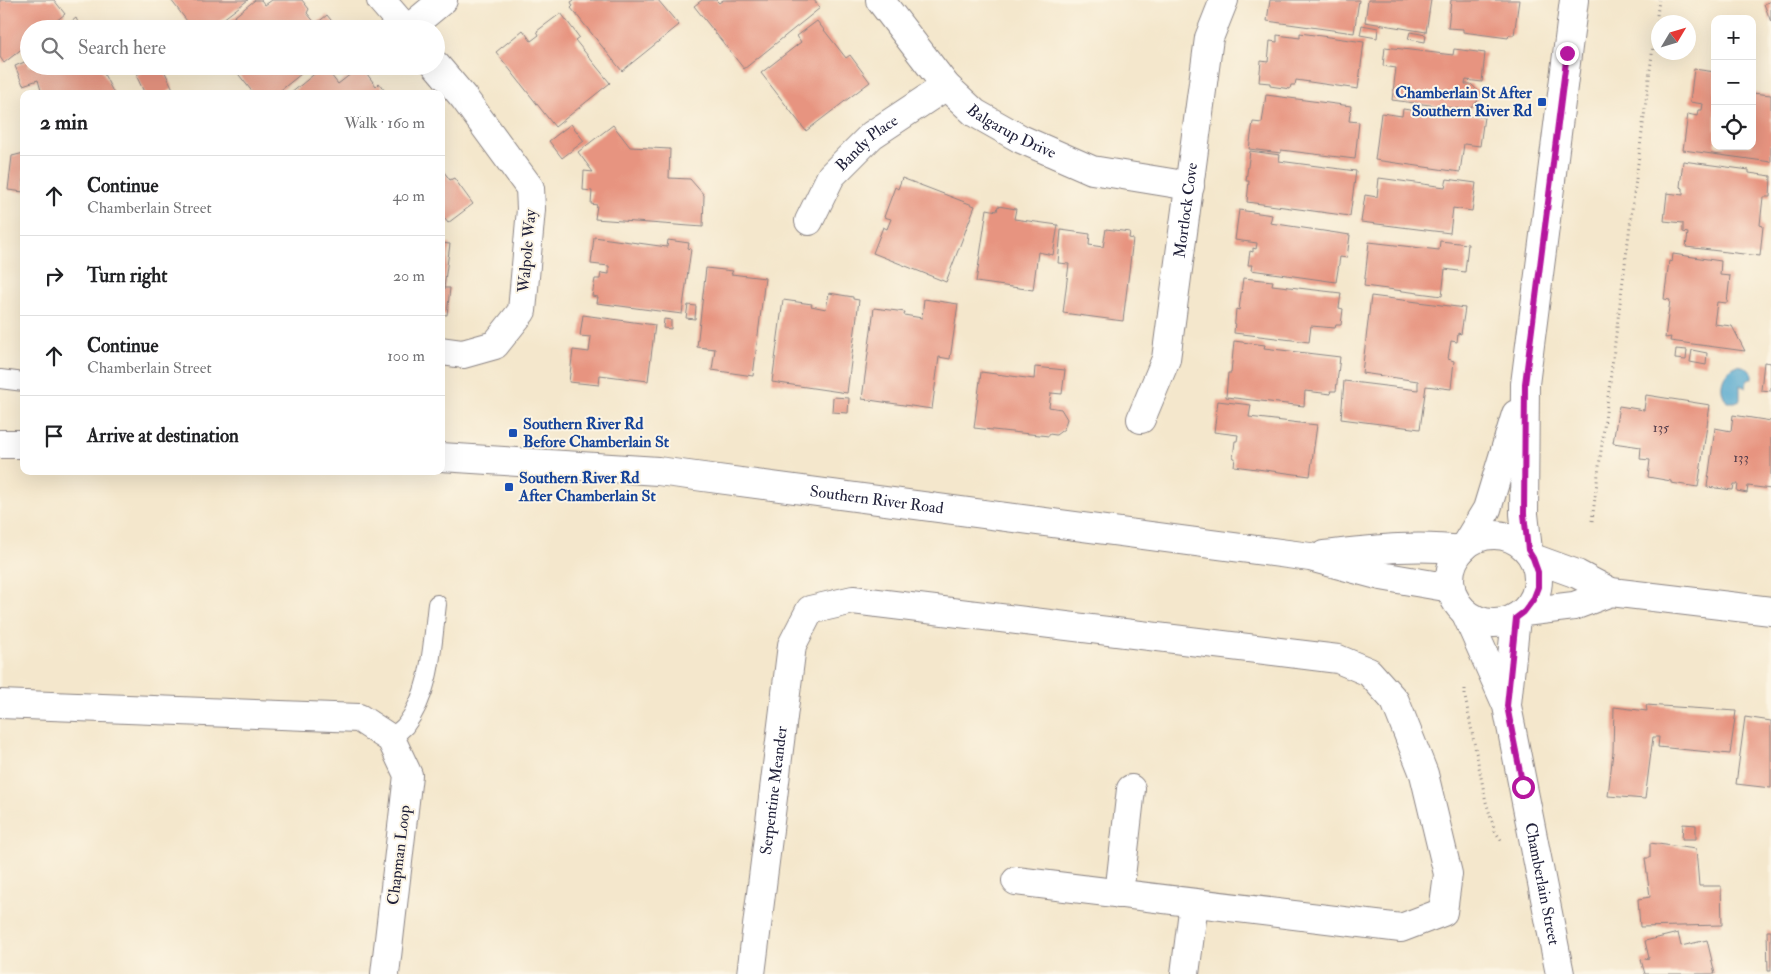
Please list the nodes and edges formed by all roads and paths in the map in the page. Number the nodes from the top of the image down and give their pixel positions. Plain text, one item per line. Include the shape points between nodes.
1 (381, 0) edge
2 (443, 0) edge
3 (880, 0) edge
4 (1224, 0) edge
5 (1574, 0) edge
6 (1659, 0) edge
7 (399, 20) edge
8 (418, 20) edge
9 (444, 75) edge
10 (946, 86) junction
11 (1190, 186) junction
12 (808, 221) dead end
13 (445, 352) edge
14 (0, 379) edge
15 (20, 382) edge
16 (1525, 384) junction
17 (1141, 418) dead end
18 (0, 444) edge
19 (20, 444) edge
20 (445, 457) edge
21 (1592, 521) dead end
22 (1462, 548) junction
23 (1530, 554) junction
24 (1310, 557) junction
25 (1450, 588) junction
26 (1611, 592) junction
27 (437, 604) dead end
28 (1771, 611) edge
29 (1466, 614) junction
30 (1520, 615) junction
31 (1466, 680) dead end
32 (0, 704) edge
33 (1507, 706) junction
34 (391, 739) junction
35 (1131, 789) dead end
36 (1506, 848) dead end
37 (1016, 881) dead end
38 (1119, 894) junction
39 (1194, 903) junction
40 (385, 974) edge
41 (751, 974) edge
42 (1185, 974) edge
43 (1560, 974) edge

1 - 7 street
2 - 8 street
3 - 10 street, Balgarup Drive
4 - 11 street, Mortlock Cove via 1209,38
5 - 16 street
6 - 21 path
9 - 13 street, Walpole Way via 530,188 532,209 522,311 496,345 463,354
10 - 11 street, Balgarup Drive via 975,113 1020,139 1092,170
10 - 12 street, Bandy Place via 872,135 831,176
11 - 17 street, Mortlock Cove via 1166,359
14 - 15 lane
16 - 22 street via 1487,509
16 - 23 street via 1524,514
18 - 19 street
20 - 24 street, Southern River Road via 658,471
22 - 23 street via 1477,538 1492,535 1508,537
22 - 24 street, Southern River Road via 1390,548
22 - 25 street via 1453,563
23 - 26 street
23 - 30 street via 1538,572 1538,587 1533,600
24 - 25 street, Southern River Road via 1380,576
25 - 29 street
26 - 28 street
26 - 30 street via 1574,606
27 - 34 lane via 428,679 405,726
29 - 30 street via 1490,624 1499,624
29 - 33 street, Chamberlain Street
30 - 33 street, Chamberlain Street
31 - 36 path via 1465,697 1486,802 1495,831
32 - 34 street via 359,718
33 - 43 street, Chamberlain Street
34 - 40 street, Chapman Loop via 408,775
35 - 38 street
37 - 38 street
38 - 39 street
39 - 41 street, Serpentine Meander via 1401,928 1443,912 1448,874 1424,774 1395,701 1369,672 1338,659 853,600 810,610 792,645
39 - 42 street

